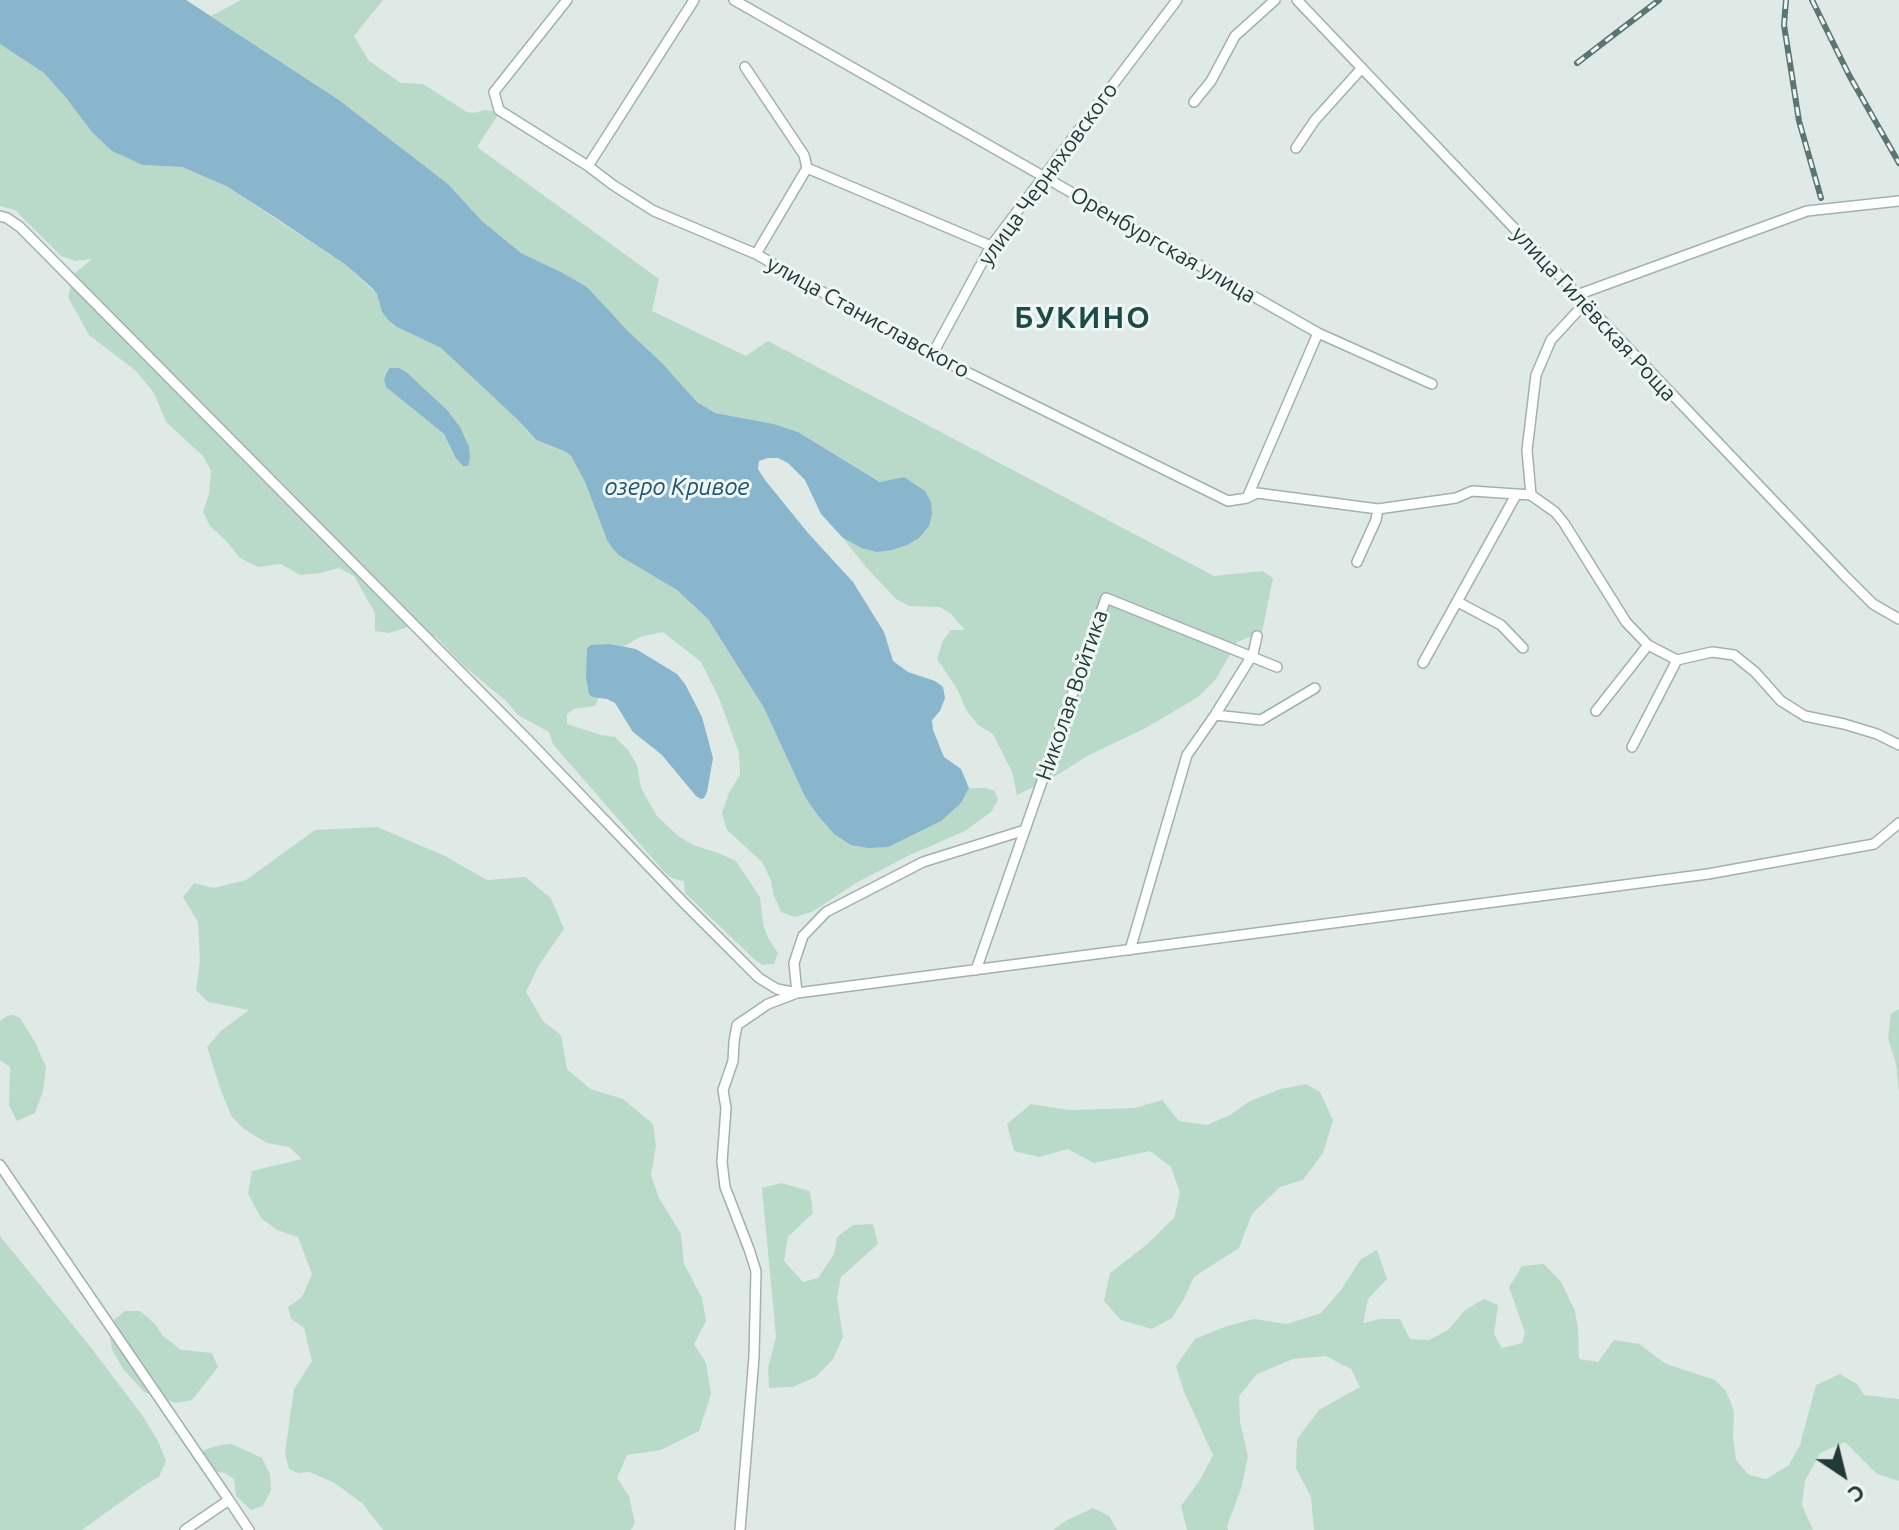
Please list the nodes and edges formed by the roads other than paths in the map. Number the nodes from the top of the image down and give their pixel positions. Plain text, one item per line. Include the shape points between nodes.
1 (567, 0) edge
2 (694, 0) edge
3 (734, 0) edge
4 (1177, 0) edge
5 (1275, 0) edge
6 (1297, 0) edge
7 (745, 67) dead end
8 (1362, 68) junction
9 (1194, 102) dead end
10 (1296, 148) dead end
11 (588, 166) junction
12 (807, 168) junction
13 (1042, 176) junction
14 (1899, 201) edge
15 (0, 216) edge
16 (991, 246) junction
17 (756, 254) junction
18 (1581, 299) junction
19 (1318, 333) junction
20 (932, 355) junction
21 (1432, 384) dead end
22 (1516, 495) junction
23 (1531, 495) junction
24 (1247, 498) junction
25 (1378, 509) junction
26 (1357, 562) dead end
27 (1458, 602) junction
28 (1899, 619) edge
29 (1257, 636) dead end
30 (1648, 645) junction
31 (1523, 648) dead end
32 (1252, 656) junction
33 (1677, 660) junction
34 (1423, 663) dead end
35 (1277, 667) dead end
36 (1315, 688) dead end
37 (1596, 711) dead end
38 (1215, 715) junction
39 (1899, 745) edge
40 (1632, 747) dead end
41 (1899, 823) edge
42 (1025, 830) junction
43 (1130, 950) junction
44 (976, 970) junction
45 (797, 993) junction
46 (0, 1165) edge
47 (229, 1500) junction
48 (185, 1530) edge
49 (249, 1530) edge
50 (740, 1530) edge

1 - 11 street, улица Станиславского via 494,92 499,110
2 - 11 street
3 - 13 street, Оренбургская улица
4 - 13 street, улица Черняховского
5 - 9 street via 1235,36
6 - 8 street, улица Гилёвская Роща
7 - 12 street via 804,155
8 - 10 street
8 - 18 street, улица Гилёвская Роща
11 - 17 street, улица Станиславского via 654,211
12 - 16 street
12 - 17 street
13 - 16 street, улица Черняховского
13 - 19 street, Оренбургская улица
14 - 18 street via 1807,211
15 - 45 street via 30,237 759,978
16 - 20 street, улица Черняховского
17 - 20 street, улица Станиславского
18 - 23 street via 1551,340 1536,375 1527,450
18 - 28 street, улица Гилёвская Роща via 1846,577 1873,604
19 - 21 street, Оренбургская улица
19 - 24 street
20 - 24 street, улица Станиславского via 1228,501
22 - 23 street, улица Станиславского
22 - 25 street, улица Станиславского via 1472,491
22 - 27 street
23 - 30 street via 1564,523 1626,622
24 - 25 street, улица Станиславского via 1257,493
25 - 26 street
27 - 31 street via 1501,625
27 - 34 street
29 - 32 street
30 - 33 street
30 - 37 street
32 - 35 street, Николая Войтика
32 - 38 street
32 - 42 street, Николая Войтика via 1106,598
33 - 39 street via 1712,652 1734,655 1781,701 1805,716 1877,734
33 - 40 street
36 - 38 street via 1261,720
38 - 43 street via 1187,755
41 - 43 street via 1874,844 1733,869
42 - 44 street
42 - 45 street via 923,862 826,912 803,936 794,963
43 - 44 street
44 - 45 street
45 - 50 street via 737,1025 723,1090 725,1187 756,1271
46 - 47 street
47 - 48 street
47 - 49 street

